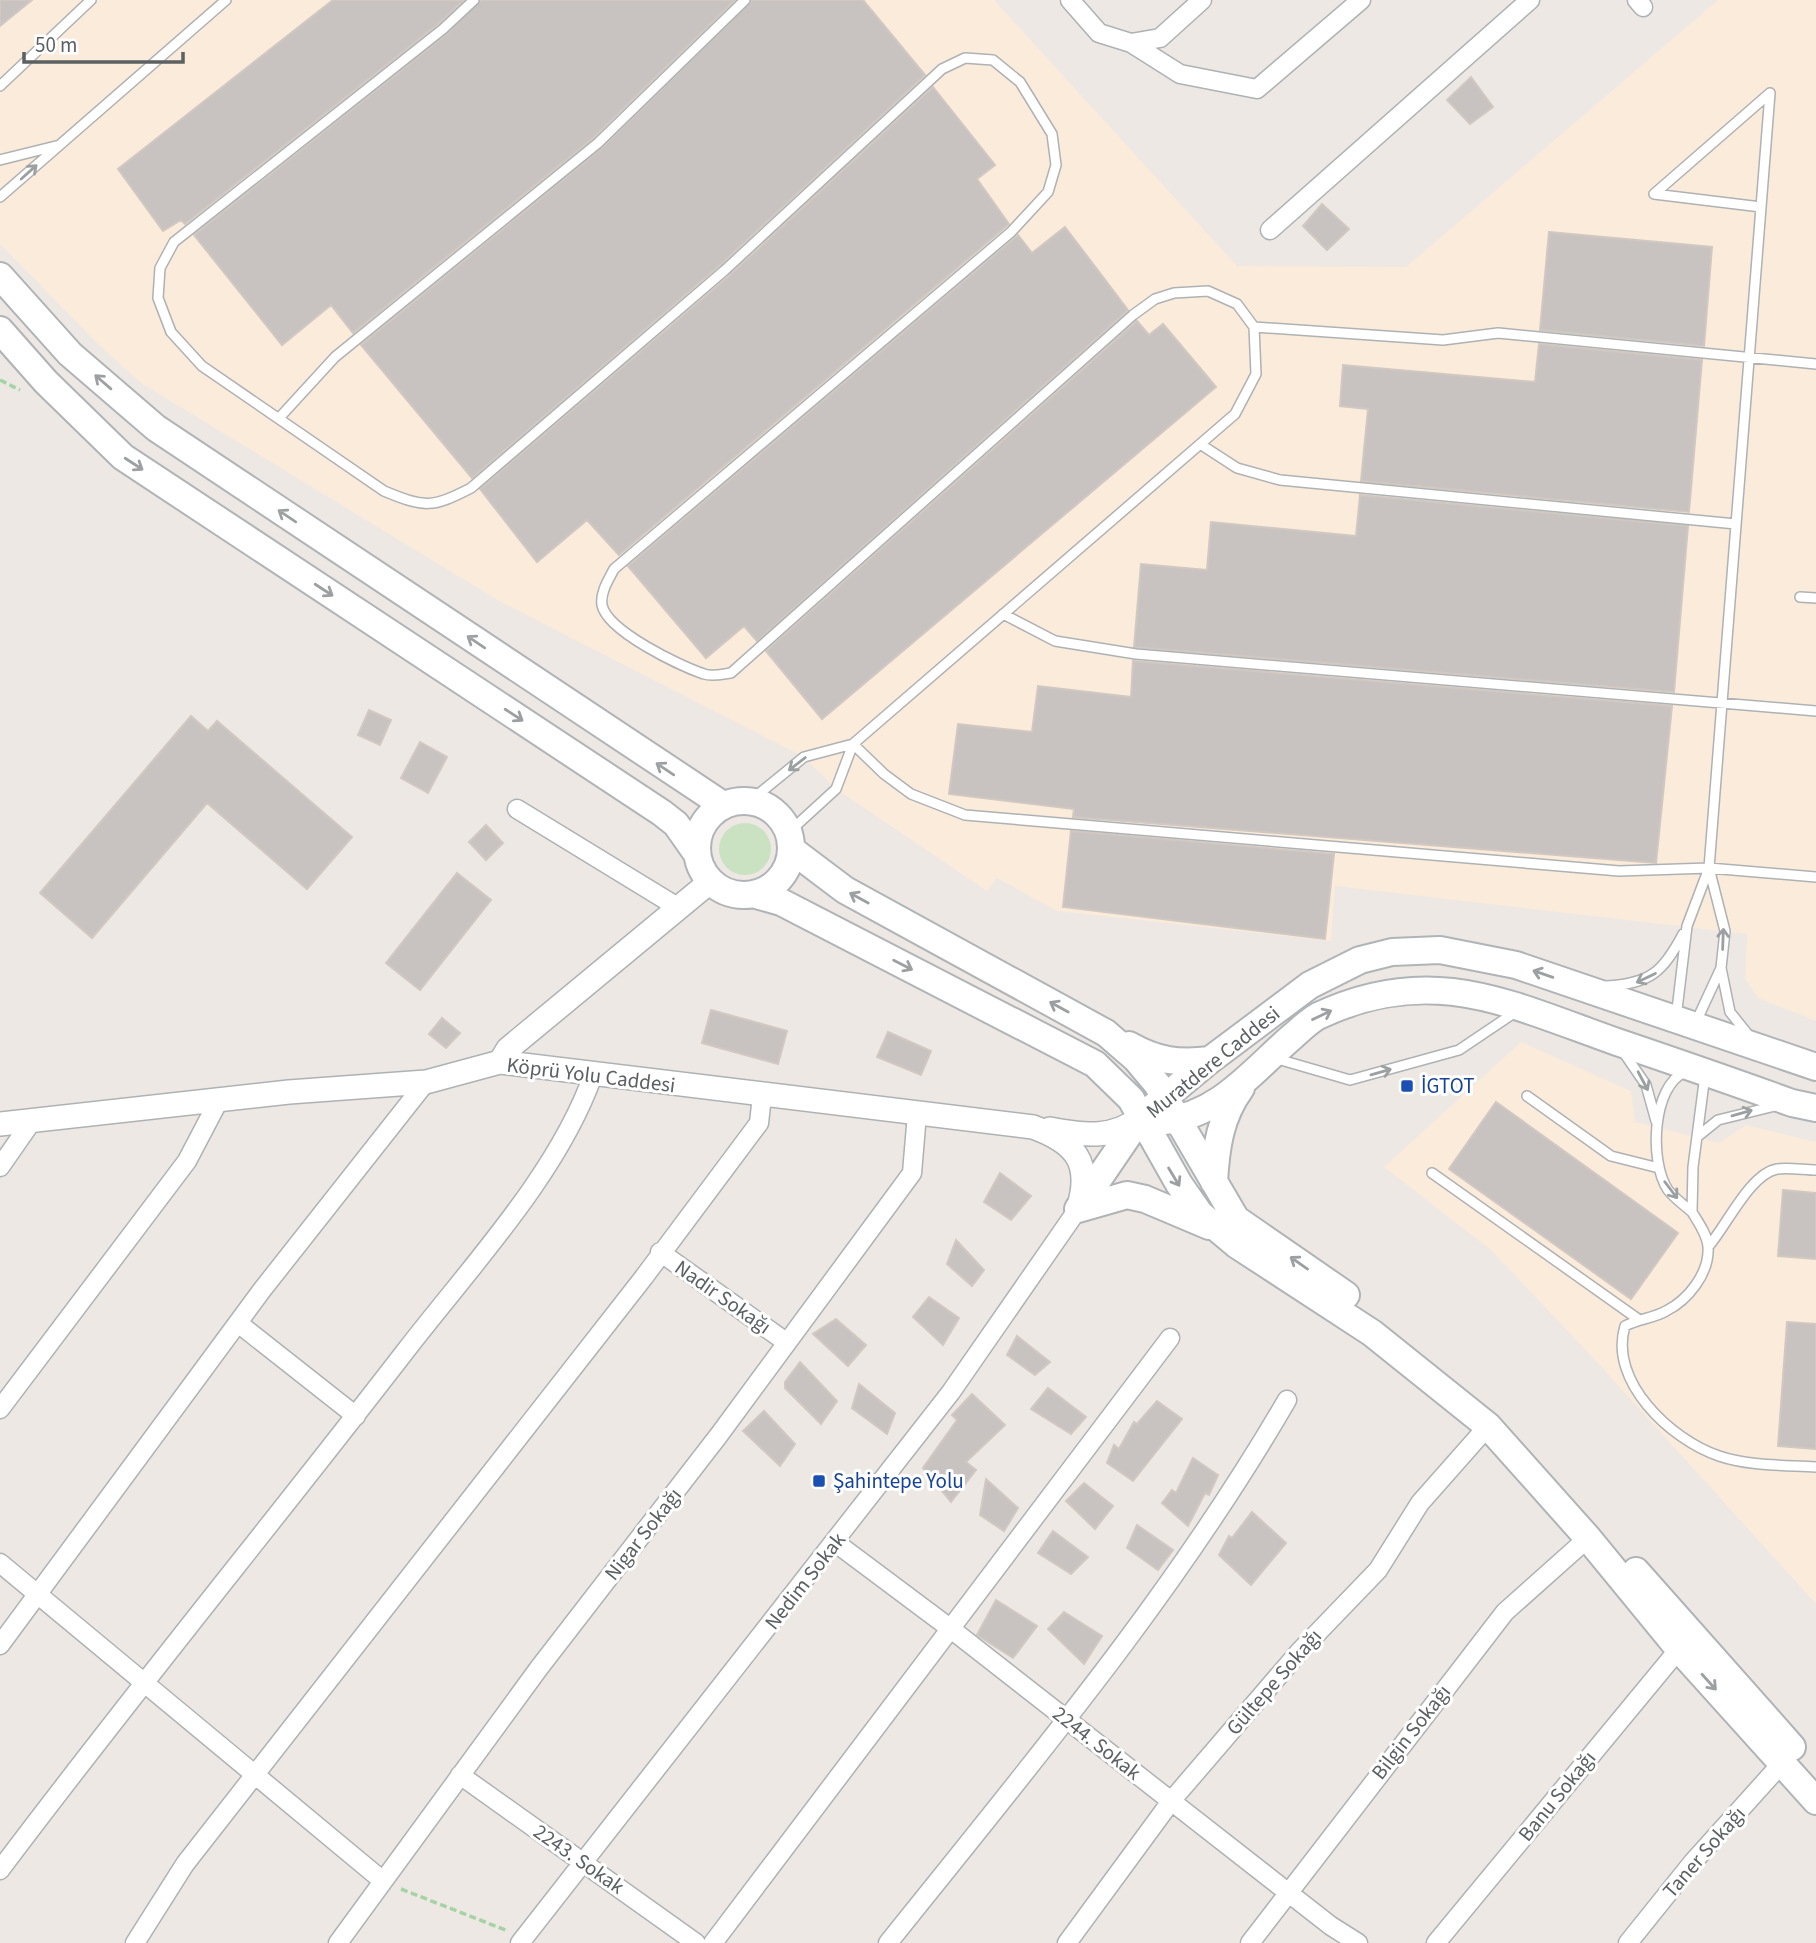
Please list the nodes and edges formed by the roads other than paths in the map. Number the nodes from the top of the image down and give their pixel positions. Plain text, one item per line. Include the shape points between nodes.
1 (91, 0) edge
2 (226, 0) edge
3 (474, 0) edge
4 (745, 0) edge
5 (1070, 0) edge
6 (1202, 0) edge
7 (1361, 0) edge
8 (1530, 0) edge
9 (1131, 43) junction
10 (0, 86) edge
11 (57, 145) junction
12 (0, 160) edge
13 (0, 197) edge
14 (1761, 207) junction
15 (1270, 230) dead end
16 (0, 276) edge
17 (1254, 327) junction
18 (0, 330) edge
19 (1749, 359) junction
20 (1816, 364) edge
21 (280, 417) junction
22 (1200, 444) junction
23 (1736, 524) junction
24 (1800, 597) dead end
25 (1816, 598) edge
26 (1003, 614) junction
27 (1722, 703) junction
28 (1816, 711) edge
29 (853, 744) junction
30 (750, 801) junction
31 (723, 805) junction
32 (517, 809) dead end
33 (790, 841) junction
34 (697, 854) junction
35 (1709, 868) junction
36 (1816, 877) edge
37 (711, 881) junction
38 (753, 894) junction
39 (679, 908) junction
40 (1687, 926) junction
41 (1721, 968) junction
42 (1578, 986) junction
43 (1524, 1007) junction
44 (1685, 1023) junction
45 (1106, 1033) junction
46 (1614, 1041) junction
47 (1760, 1049) junction
48 (1269, 1056) junction
49 (1210, 1060) junction
50 (500, 1062) junction
51 (1816, 1067) edge
52 (1700, 1070) junction
53 (593, 1075) junction
54 (1246, 1081) junction
55 (426, 1082) junction
56 (762, 1096) junction
57 (1527, 1096) dead end
58 (1165, 1097) junction
59 (219, 1100) junction
60 (1804, 1105) edge
61 (917, 1114) junction
62 (1140, 1118) junction
63 (1180, 1120) junction
64 (32, 1121) junction
65 (0, 1124) edge
66 (1022, 1125) junction
67 (1657, 1127) junction
68 (1697, 1137) junction
69 (0, 1167) edge
70 (1659, 1168) junction
71 (1816, 1170) edge
72 (1432, 1173) dead end
73 (1213, 1182) junction
74 (1078, 1209) junction
75 (1692, 1212) junction
76 (1219, 1231) junction
77 (1708, 1247) junction
78 (660, 1252) junction
79 (1638, 1319) junction
80 (238, 1323) junction
81 (1170, 1338) dead end
82 (786, 1342) junction
83 (1287, 1400) dead end
84 (0, 1409) edge
85 (356, 1416) junction
86 (1488, 1426) junction
87 (1816, 1467) edge
88 (1588, 1538) junction
89 (836, 1543) junction
90 (0, 1563) edge
91 (38, 1595) junction
92 (951, 1629) junction
93 (0, 1645) edge
94 (1679, 1649) junction
95 (145, 1683) junction
96 (1067, 1720) junction
97 (1782, 1763) junction
98 (1816, 1774) edge
99 (255, 1775) junction
100 (460, 1775) junction
101 (1172, 1800) junction
102 (1816, 1801) edge
103 (582, 1861) junction
104 (0, 1870) edge
105 (383, 1881) junction
106 (1287, 1891) junction
107 (523, 1940) edge
108 (135, 1943) edge
109 (338, 1943) edge
110 (696, 1943) edge
111 (713, 1943) edge
112 (888, 1943) edge
113 (1067, 1943) edge
114 (1250, 1943) edge
115 (1358, 1943) edge
116 (1436, 1943) edge
117 (1628, 1943) edge

1 - 10 lane
2 - 11 lane
3 - 21 lane via 174,242 160,268 158,298 171,332 202,366
4 - 21 lane via 598,143 335,357
5 - 9 street via 1099,33
6 - 9 street via 1160,38
7 - 9 street via 1257,89 1180,74
8 - 15 street
11 - 12 lane
13 -> 11 lane
14 - 14 lane via 1769,106 1770,93 1654,194
14 - 19 lane
31 -> 16 main road via 156,428 70,354
17 - 19 lane via 1443,340 1498,333
17 - 21 lane via 1237,304 1208,291 1155,299 731,673 706,675 636,640 612,622 602,605 604,588 614,569 1011,232 1048,192 1056,165 1052,134 1020,82 993,60 965,58 942,69 725,270 471,488 438,505 411,502 384,491
17 - 22 lane via 1256,374 1235,414
18 -> 34 main road via 123,457 662,813 676,824
19 - 20 lane
19 - 23 lane
22 - 23 lane via 1237,468 1280,480
22 - 26 lane
23 - 27 lane
24 - 25 lane
26 - 27 lane via 1055,641 1136,654
26 - 29 lane
27 - 28 lane
27 - 35 lane
29 -> 30 lane via 804,757
29 - 33 lane via 836,789
29 - 35 lane via 911,794 965,815 1619,871
30 - 31 main road
30 - 33 main road via 772,809
31 - 34 main road via 704,823
32 - 39 street
33 - 38 main road via 788,866 780,879
45 -> 33 main road via 845,890
34 - 37 main road
35 - 36 lane
35 - 40 lane
41 -> 35 lane via 1725,931
37 - 38 main road via 738,895
37 - 39 street
38 -> 62 main road via 781,902 1096,1064 1120,1085
39 - 50 street via 508,1049
40 -> 42 lane via 1670,958 1643,981
40 - 44 lane
41 - 44 lane
41 - 47 lane via 1730,1013
42 - 44 main road, Muratdere Caddesi
42 -> 49 main road, Muratdere Caddesi via 1516,965 1440,950 1392,952 1360,960 1310,985
43 - 46 main road, Muratdere Caddesi
48 -> 43 main road, Muratdere Caddesi via 1314,1018 1383,994 1414,989 1462,991
48 -> 43 lane via 1350,1080 1459,1050
44 - 46 main road
44 - 47 main road, Muratdere Caddesi
45 - 49 main road via 1159,1060
45 - 58 main road via 1136,1059
46 - 52 main road, Muratdere Caddesi
46 -> 67 lane via 1646,1084
47 - 51 main road, Muratdere Caddesi
47 - 52 main road
48 - 54 main road, Muratdere Caddesi
49 - 58 main road, Muratdere Caddesi
50 - 53 street, Köprü Yolu Caddesi
50 - 55 street, Köprü Yolu Caddesi
52 - 60 main road, Muratdere Caddesi
52 - 67 lane via 1679,1074 1668,1085
52 - 68 lane
53 - 56 street, Köprü Yolu Caddesi
53 - 85 street via 582,1106 540,1177
54 - 63 main road, Muratdere Caddesi
54 - 73 main road via 1221,1126
55 - 59 street, Köprü Yolu Caddesi
55 - 80 street
56 - 61 street, Köprü Yolu Caddesi
56 - 78 street via 759,1123
57 - 70 lane via 1611,1156
58 - 62 main road, Muratdere Caddesi
58 - 63 main road
59 - 64 street, Köprü Yolu Caddesi
59 - 84 street via 187,1161
68 -> 60 lane via 1735,1114
61 - 66 street, Köprü Yolu Caddesi
61 - 82 street, Nigar Sokağı via 912,1173
62 - 63 main road, Muratdere Caddesi
62 - 66 street via 1127,1128 1105,1134 1081,1135
62 - 74 main road
62 -> 76 main road via 1179,1184
63 - 73 main road
64 - 65 street, Köprü Yolu Caddesi
64 - 69 street
66 - 74 street, Köprü Yolu Caddesi via 1059,1137 1070,1146 1086,1182
67 - 70 lane
68 - 75 lane
70 -> 75 lane via 1668,1190
71 - 77 lane via 1768,1172 1750,1185
72 - 79 lane
98 -> 73 main road via 1499,1414 1350,1298 1236,1219
74 - 76 main road via 1127,1195
74 - 89 street, Nedim Sokak via 951,1392
75 - 77 lane
76 - 86 main road via 1372,1333
77 - 79 lane via 1696,1286 1684,1300 1664,1313
78 - 82 street, Nadir Sokağı
78 - 99 street
79 - 87 lane via 1625,1326 1625,1360 1634,1386 1669,1426 1719,1456
80 - 85 street
80 - 91 street
81 - 92 street
82 - 100 street, Nigar Sokağı
83 - 96 street via 1174,1576
85 - 95 street
86 - 88 main road
86 - 101 street, Gültepe Sokağı via 1420,1503 1378,1570 1299,1652
88 - 94 main road
88 - 106 street, Bilgin Sokağı via 1504,1612
89 - 92 street, 2244. Sokak
89 - 103 street, Nedim Sokak
90 - 91 street
91 - 93 street
91 - 95 street
92 - 96 street, 2244. Sokak
92 - 111 street
94 -> 97 main road
94 - 116 street, Banu Sokağı
95 - 99 street
95 - 104 street
96 - 101 street, 2244. Sokak
96 - 112 street
97 - 102 main road
97 - 117 street, Taner Sokağı via 1693,1861
99 - 105 street
99 - 108 street via 185,1864
100 - 103 street, 2243. Sokak
100 - 105 street, Nigar Sokağı
101 - 106 street, 2244. Sokak
101 - 113 street, Gültepe Sokağı
103 - 107 street, Nedim Sokak
103 - 110 street, 2243. Sokak
105 - 109 street, Nigar Sokağı
106 - 114 street, Bilgin Sokağı
106 - 115 street, 2244. Sokak

